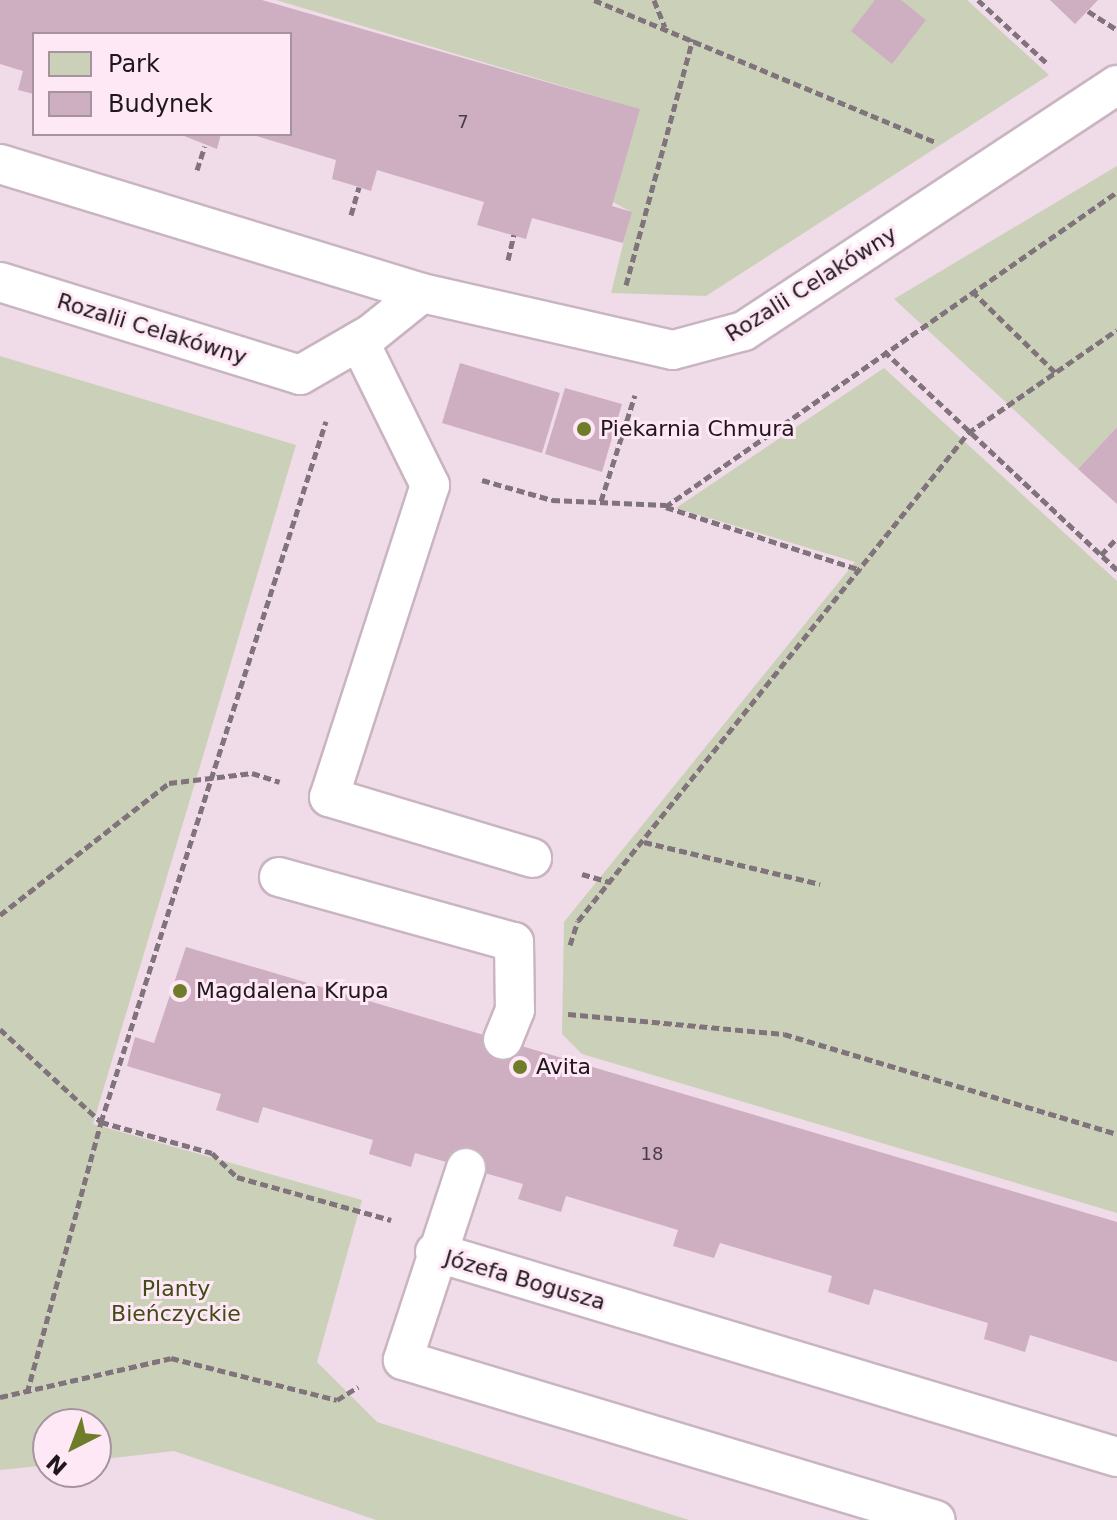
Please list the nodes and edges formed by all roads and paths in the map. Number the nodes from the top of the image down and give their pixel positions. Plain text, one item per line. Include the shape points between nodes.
1 (594, 0) edge
2 (654, 0) edge
3 (978, 0) edge
4 (1088, 11) dead end
5 (665, 27) junction
6 (1117, 30) edge
7 (693, 39) junction
8 (1061, 77) dead end
9 (1117, 85) edge
10 (205, 146) dead end
11 (950, 149) dead end
12 (0, 164) edge
13 (194, 178) dead end
14 (359, 187) dead end
15 (1117, 192) edge
16 (349, 224) dead end
17 (514, 235) dead end
18 (506, 269) dead end
19 (0, 282) edge
20 (972, 291) junction
21 (422, 293) junction
22 (622, 302) dead end
23 (1117, 330) edge
24 (345, 349) junction
25 (884, 351) junction
26 (1056, 373) junction
27 (639, 381) dead end
28 (968, 433) junction
29 (416, 460) junction
30 (601, 501) junction
31 (666, 505) dead end
32 (1117, 538) edge
33 (1101, 555) junction
34 (861, 570) junction
35 (1117, 570) edge
36 (212, 777) junction
37 (329, 797) junction
38 (644, 842) junction
39 (532, 858) dead end
40 (279, 877) dead end
41 (820, 884) dead end
42 (0, 915) edge
43 (568, 951) dead end
44 (509, 1025) joint
45 (0, 1029) edge
46 (101, 1122) junction
47 (1117, 1134) edge
48 (466, 1168) dead end
49 (438, 1240) junction
50 (403, 1360) junction
51 (27, 1393) junction
52 (0, 1397) edge
53 (1117, 1457) edge
54 (936, 1520) edge

1 - 5 path
2 - 5 path
3 - 8 path
4 - 6 path
5 - 7 path
7 - 11 path
7 - 22 path
9 - 21 lane, Rozalii Celakówny via 759,322 715,343 647,349
10 - 13 path
12 - 21 lane, Rozalii Celakówny
14 - 16 path
15 - 20 path
17 - 18 path
19 - 24 lane, Rozalii Celakówny via 300,375
20 - 25 path
20 - 26 path
21 - 24 lane, Rozalii Celakówny
23 - 26 path
24 - 29 lane
24 - 36 path via 332,405
25 - 28 path
25 - 34 path via 665,507
26 - 28 path
27 - 30 path
28 - 33 path
28 - 34 path
29 - 30 path via 552,500
29 - 37 lane via 430,485
30 - 31 path
32 - 33 path
33 - 35 path
34 - 38 path
36 - 37 path via 252,773
36 - 42 path via 169,783
36 - 46 path
37 - 39 lane
38 - 41 path
38 - 43 path via 578,921
40 - 44 lane via 514,942
44 - 47 path via 784,1034
45 - 46 path
46 - 49 path via 212,1153 237,1177
46 - 51 path
48 - 49 lane
49 - 50 lane, Józefa Bogusza
49 - 53 lane, Józefa Bogusza
50 - 51 path via 337,1400 171,1358
50 - 54 lane
51 - 52 path

